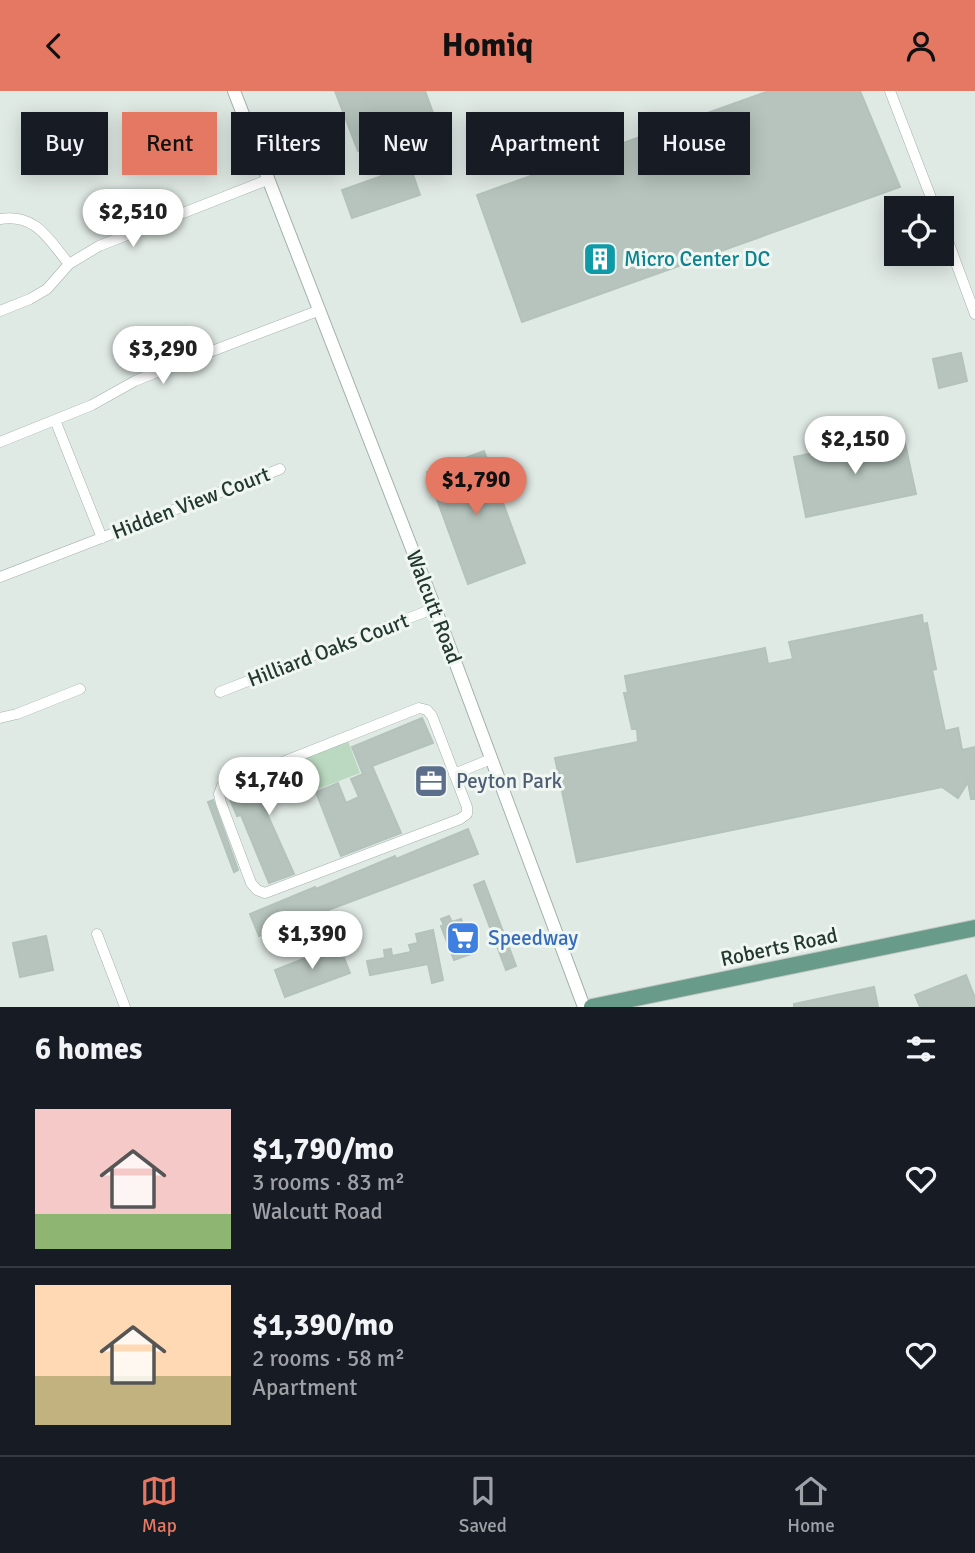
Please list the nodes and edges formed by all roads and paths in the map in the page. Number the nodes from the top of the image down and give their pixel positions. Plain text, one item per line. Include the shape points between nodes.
1 (234, 91) edge
2 (890, 91) edge
3 (267, 180) junction
4 (930, 196) edge
5 (0, 219) edge
6 (954, 257) edge
7 (69, 264) junction
8 (320, 310) junction
9 (0, 311) edge
10 (975, 314) edge
11 (55, 420) junction
12 (0, 442) edge
13 (280, 469) dead end
14 (102, 538) junction
15 (0, 577) edge
16 (435, 608) junction
17 (80, 689) dead end
18 (220, 692) dead end
19 (0, 718) edge
20 (491, 759) junction
21 (454, 773) junction
22 (975, 928) edge
23 (97, 934) dead end
24 (125, 1007) edge
25 (584, 1007) edge
26 (592, 1007) edge

1 - 3 street, Walcutt Road
2 - 4 street
3 - 7 street via 99,246
3 - 8 street, Walcutt Road
5 - 7 street via 16,218 37,225
6 - 10 street
7 - 9 street via 47,289
8 - 11 street via 135,381
8 - 16 street, Walcutt Road
11 - 12 street
11 - 14 street
13 - 14 street, Hidden View Court
14 - 15 street, Hidden View Court
16 - 18 street, Hilliard Oaks Court
16 - 20 street, Walcutt Road
17 - 19 street
20 - 21 street
20 - 25 street, Walcutt Road
21 - 21 street via 467,807 465,816 265,893 251,883 220,790 228,782 419,708 432,716
22 - 26 main road, Roberts Road
23 - 24 street

